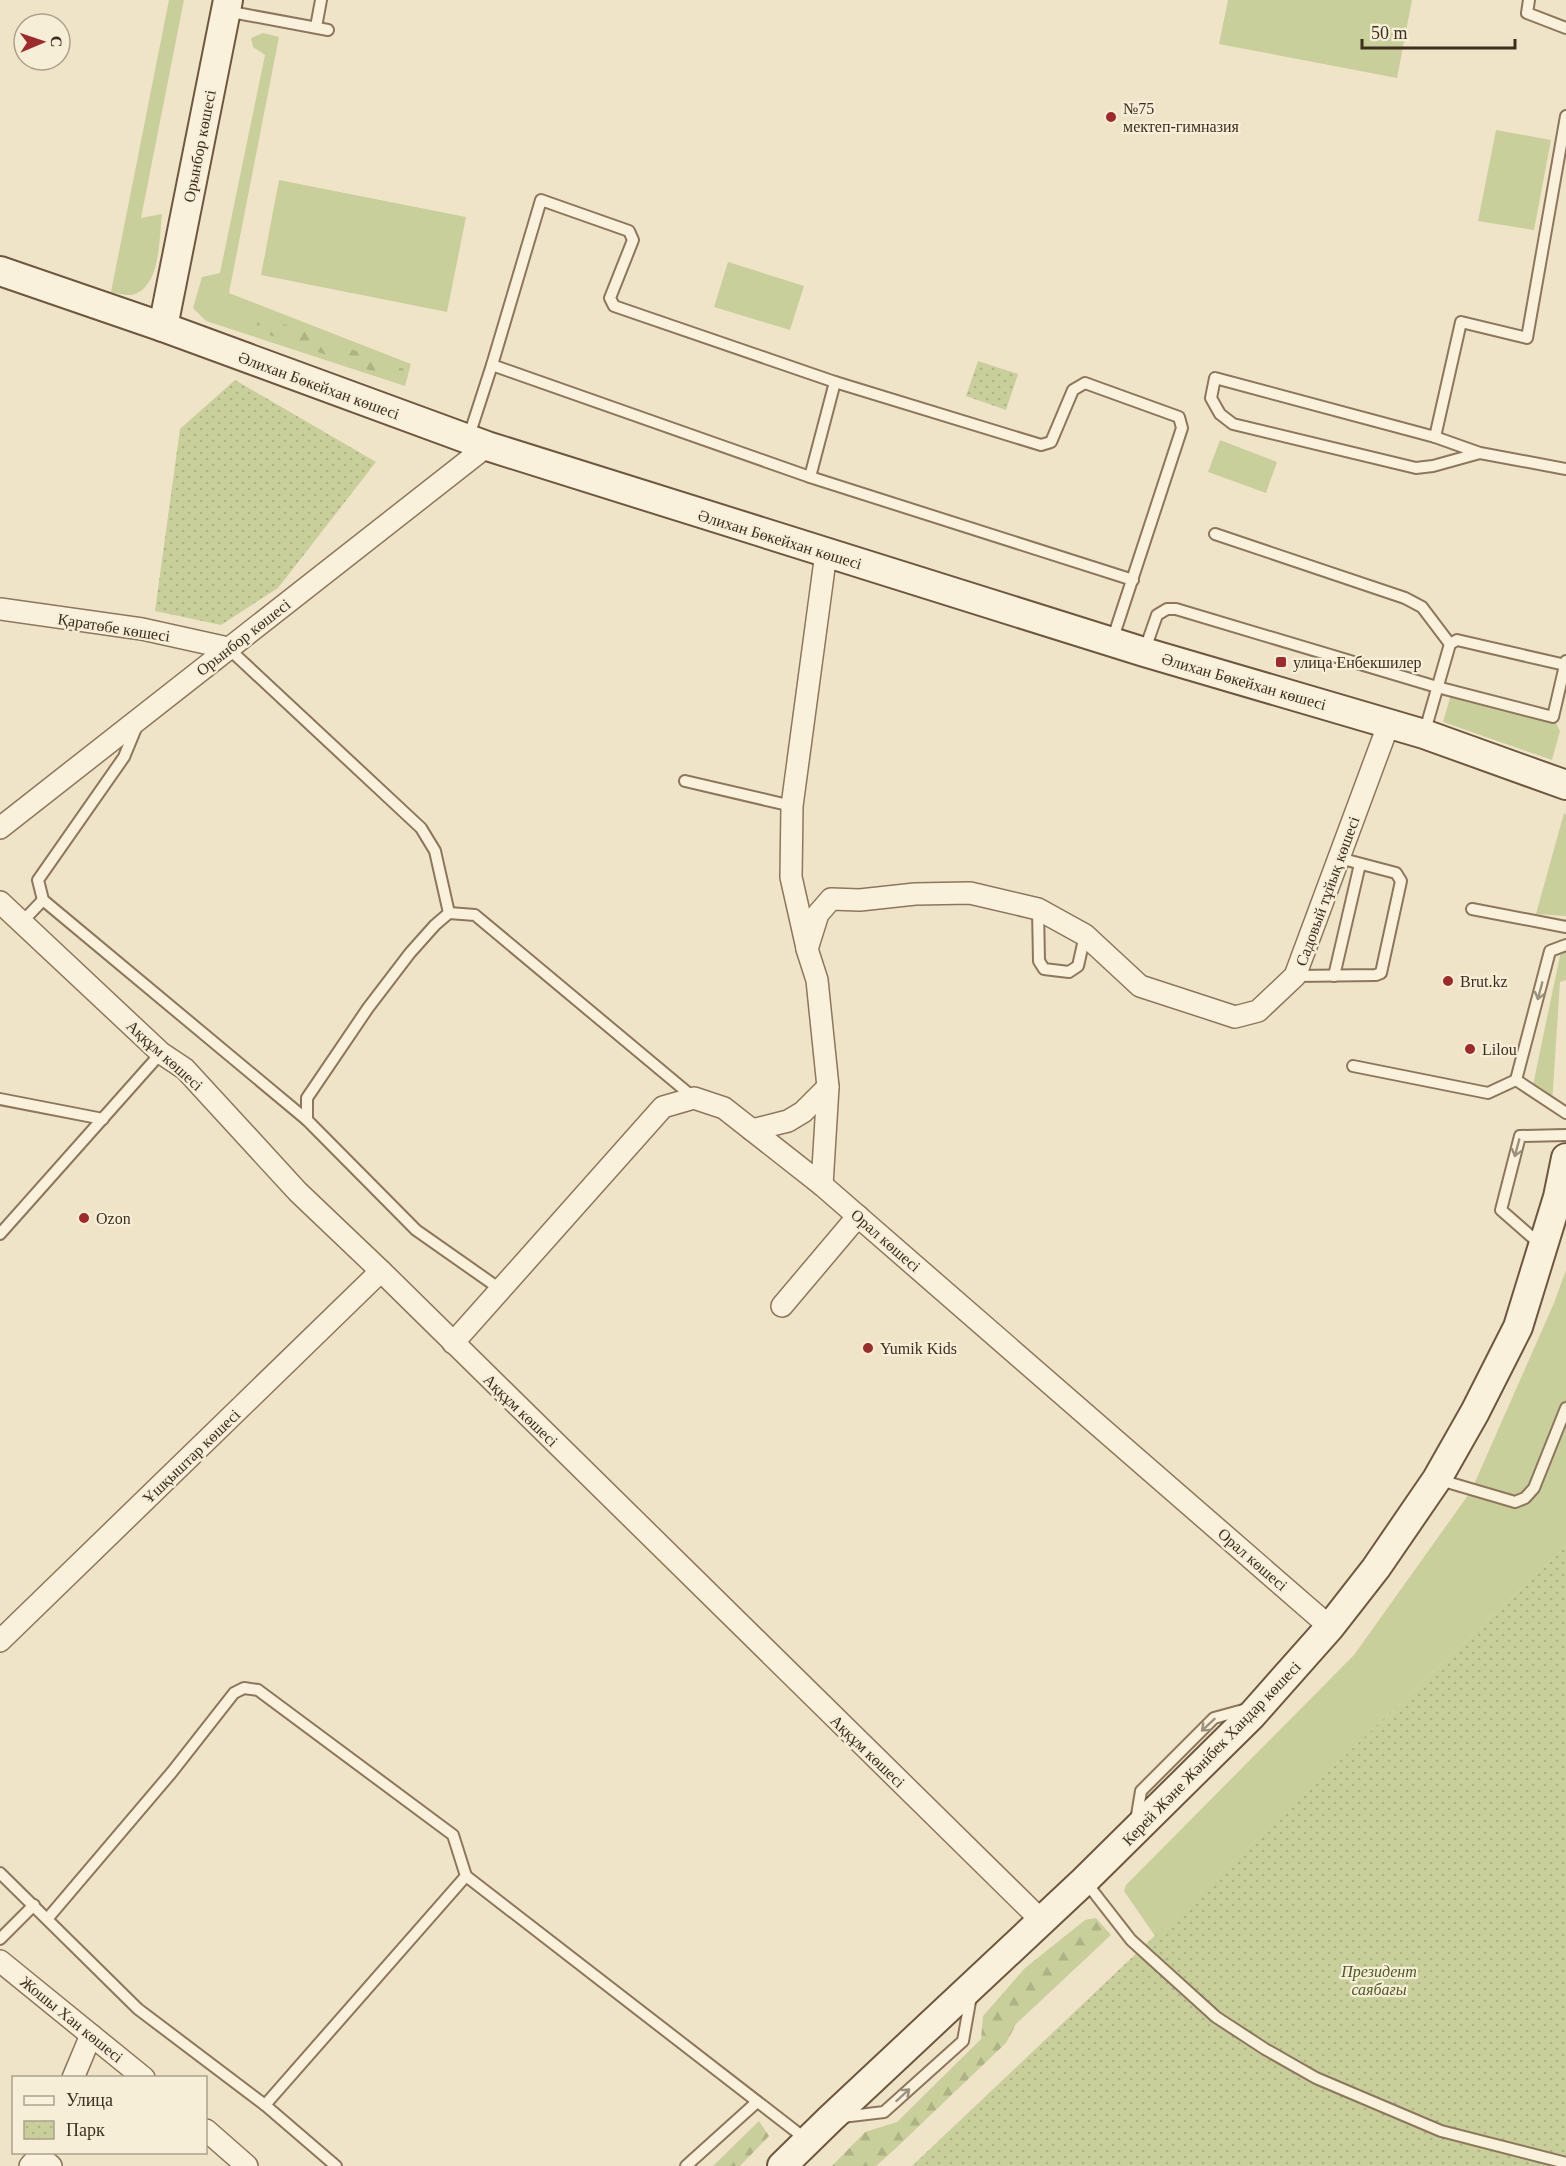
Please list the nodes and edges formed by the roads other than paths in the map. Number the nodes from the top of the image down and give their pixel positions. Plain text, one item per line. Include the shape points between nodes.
1 (321, 0) edge
2 (1529, 0) edge
3 (226, 5) edge
4 (316, 27) junction
5 (1566, 28) edge
6 (328, 30) dead end
7 (1566, 116) edge
8 (0, 271) edge
9 (163, 327) junction
10 (492, 366) junction
11 (835, 382) junction
12 (1435, 438) junction
13 (477, 443) junction
14 (1480, 453) junction
15 (1566, 469) edge
16 (810, 477) junction
17 (1215, 534) dead end
18 (826, 553) junction
19 (1133, 580) junction
20 (0, 609) edge
21 (1112, 642) junction
22 (1450, 644) junction
23 (228, 648) junction
24 (1144, 652) junction
25 (1566, 663) edge
26 (1437, 687) junction
27 (138, 722) junction
28 (1389, 723) junction
29 (1424, 734) junction
30 (685, 781) dead end
31 (1566, 785) edge
32 (792, 806) junction
33 (0, 828) edge
34 (1339, 858) junction
35 (1360, 864) junction
36 (43, 900) junction
37 (0, 902) edge
38 (1038, 909) junction
39 (1472, 909) dead end
40 (449, 913) junction
41 (22, 922) junction
42 (1566, 927) edge
43 (1085, 934) junction
44 (1566, 945) edge
45 (807, 949) junction
46 (1295, 976) junction
47 (1334, 976) junction
48 (161, 1053) junction
49 (1353, 1066) dead end
50 (1516, 1080) junction
51 (828, 1087) junction
52 (694, 1098) junction
53 (0, 1099) edge
54 (1566, 1113) edge
55 (103, 1119) junction
56 (307, 1120) junction
57 (752, 1130) junction
58 (1566, 1135) edge
59 (1566, 1158) edge
60 (822, 1185) junction
61 (858, 1215) junction
62 (0, 1234) edge
63 (1542, 1246) junction
64 (381, 1271) junction
65 (500, 1289) junction
66 (782, 1306) dead end
67 (453, 1343) junction
68 (1566, 1408) edge
69 (1437, 1479) junction
70 (1330, 1627) junction
71 (0, 1641) edge
72 (0, 1873) edge
73 (466, 1876) junction
74 (1084, 1881) junction
75 (34, 1905) junction
76 (48, 1918) junction
77 (1042, 1921) junction
78 (0, 1939) edge
79 (0, 1961) edge
80 (91, 2035) junction
81 (74, 2076) edge
82 (142, 2076) edge
83 (757, 2102) junction
84 (265, 2105) junction
85 (207, 2131) edge
86 (807, 2140) junction
87 (1566, 2163) edge
88 (247, 2166) edge
89 (336, 2166) edge
90 (686, 2166) edge
91 (782, 2166) edge

1 - 4 lane
2 - 5 lane via 1527,13
3 - 4 lane
3 - 9 street, Орынбор көшесі
4 - 6 lane
7 - 12 lane via 1527,338 1461,322
8 - 9 street, Әлихан Бөкейхан көшесі
9 - 13 street, Әлихан Бөкейхан көшесі
10 - 11 lane via 541,200 629,231 633,240 610,298 614,306
10 - 13 lane
10 - 16 lane
11 - 16 lane
11 - 19 lane via 1041,445 1051,442 1073,390 1085,383 1179,417 1182,428
12 - 14 lane
12 - 14 lane via 1215,378 1211,398 1220,414 1233,424 1416,468
13 - 18 street, Әлихан Бөкейхан көшесі
13 - 23 street, Орынбор көшесі
14 - 15 lane
16 - 19 lane
17 - 22 lane via 1405,598 1422,607
18 - 21 street, Әлихан Бөкейхан көшесі
18 - 32 street
19 - 21 lane
20 - 23 street, Қаратөбе көшесі via 142,629
21 - 24 street, Әлихан Бөкейхан көшесі
22 - 25 lane via 1457,640
22 - 26 lane
23 - 27 street, Орынбор көшесі
23 - 40 lane via 421,828 435,851
24 - 26 lane via 1157,615 1176,609
24 - 28 street, Әлихан Бөкейхан көшесі
25 - 26 lane via 1553,717
26 - 29 lane
27 - 33 street, Орынбор көшесі
27 - 36 lane via 124,757 38,879
28 - 29 street, Әлихан Бөкейхан көшесі
28 - 34 street, Садовый тұйық көшесі
29 - 31 street, Әлихан Бөкейхан көшесі
30 - 32 lane
32 - 45 street via 791,877
34 - 35 lane
34 - 46 street, Садовый тұйық көшесі
35 - 47 lane
35 - 47 lane via 1396,873 1401,881 1381,973
36 - 41 lane
36 - 56 lane
37 - 41 street, Аққұм көшесі
38 - 43 street, Садовый тұйық көшесі
38 - 43 lane via 1039,961 1044,969 1069,972 1078,966
38 - 45 street, Садовый тұйық көшесі via 970,893 831,899 818,914
39 - 42 lane
40 - 52 lane via 475,915
40 - 56 lane via 410,953 368,1008 307,1098
41 - 48 street, Аққұм көшесі
43 - 46 street, Садовый тұйық көшесі via 1140,986 1235,1017 1258,1011
44 -> 50 lane via 1550,951
45 - 51 street via 817,980
46 - 47 lane
48 - 55 lane
48 - 64 street, Аққұм көшесі via 185,1069 298,1192
49 - 50 lane via 1488,1093
50 - 54 lane
51 - 57 street via 788,1121
51 - 60 street
52 - 57 street, Орал көшесі via 724,1108
52 - 65 street via 663,1107
53 - 55 lane
55 - 62 lane
56 - 65 lane via 416,1230
57 - 60 street, Орал көшесі
58 -> 63 lane via 1520,1136 1501,1210
59 - 63 street, Керей Және Жәнібек Хандар көшесі
60 - 61 street, Орал көшесі
61 - 66 street
61 - 70 street, Орал көшесі
63 - 69 street, Керей Және Жәнібек Хандар көшесі via 1518,1327
64 - 67 street, Аққұм көшесі
64 - 71 street, Ұшқыштар көшесі
65 - 67 street
67 - 77 street, Аққұм көшесі
68 - 69 lane via 1534,1488 1525,1498 1515,1502
69 - 70 street, Керей Және Жәнібек Хандар көшесі
70 - 74 street, Керей Және Жәнібек Хандар көшесі via 1261,1704
72 - 75 lane
73 - 76 lane via 453,1835 258,1690 244,1688 234,1693
73 - 83 lane
73 - 84 lane
74 - 77 street, Керей Және Жәнібек Хандар көшесі
74 - 87 lane via 1131,1940 1216,2017 1265,2049 1316,2078 1441,2131
75 - 76 lane
75 - 78 lane
76 - 84 lane via 138,2009
77 - 86 street, Керей Және Жәнібек Хандар көшесі
79 - 80 street, Жошы Хан көшесі
80 - 81 street
80 - 82 street, Жошы Хан көшесі
83 - 86 lane
83 - 90 lane
84 - 89 lane
85 - 88 street
86 - 91 street, Керей Және Жәнібек Хандар көшесі

